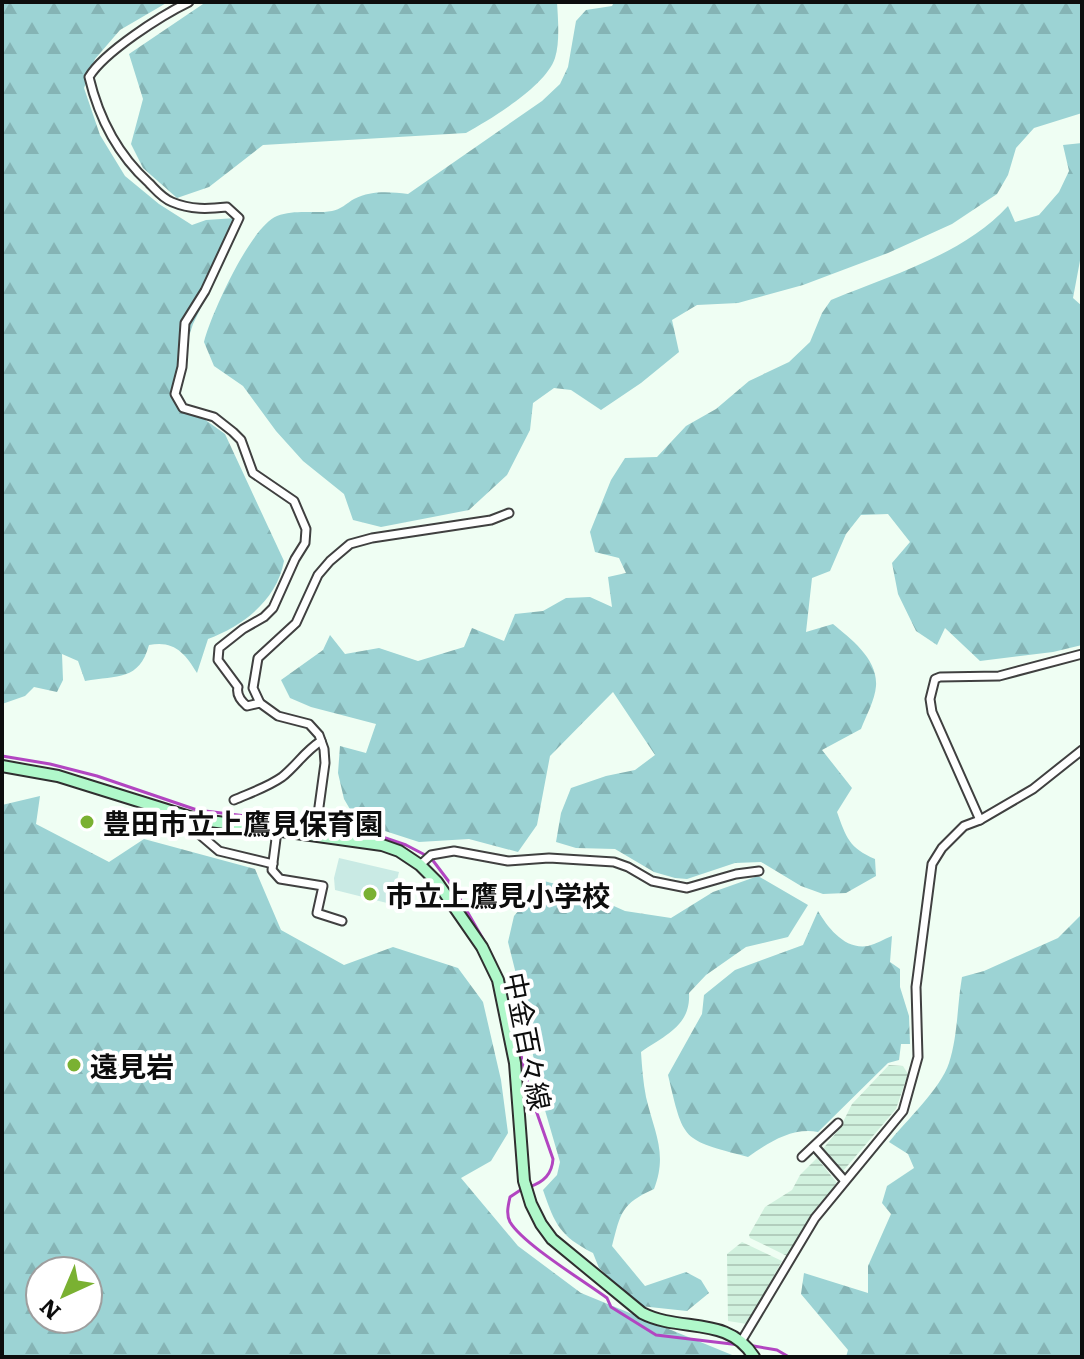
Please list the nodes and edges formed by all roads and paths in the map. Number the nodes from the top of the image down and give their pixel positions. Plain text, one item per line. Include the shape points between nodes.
1 (189, 2) edge
2 (509, 513) dead end
3 (1082, 654) edge
4 (260, 703) junction
5 (321, 741) junction
6 (1082, 750) edge
7 (2, 766) edge
8 (234, 800) dead end
9 (186, 817) junction
10 (980, 820) junction
11 (277, 831) junction
12 (316, 834) junction
13 (273, 864) junction
14 (422, 864) junction
15 (759, 871) dead end
16 (342, 921) dead end
17 (838, 1123) dead end
18 (815, 1147) junction
19 (802, 1157) dead end
20 (844, 1180) junction
21 (742, 1340) junction
22 (754, 1356) edge

1 - 4 street via 149,24 89,77 107,131 132,168 173,203 227,207 239,218 185,323 175,394 183,408 214,417 241,440 253,473 294,501 306,529 305,543 273,608 223,643 217,654 243,703
2 - 4 street via 350,544 318,575 296,623 258,658 253,688
3 - 10 street via 999,676 935,679 932,712
4 - 5 street via 278,716 309,724
5 - 8 street via 274,783
5 - 12 street via 325,763
6 - 10 street via 1033,789
7 - 9 main road, 中金百々線 via 58,776
9 - 11 main road, 中金百々線
9 - 13 street via 185,822 219,851
10 - 20 street via 953,835 932,864 916,987 918,1057 903,1111
11 - 12 main road, 中金百々線
11 - 13 street
12 - 14 main road, 中金百々線 via 382,845
13 - 16 street via 280,879 323,886 317,913
14 - 15 street via 431,855 454,851 508,861 614,862 652,881 687,888
14 - 21 main road, 中金百々線 via 482,947 498,980 515,1063 524,1181 541,1224 642,1313 727,1331
17 - 18 street
18 - 19 street
18 - 20 street
20 - 21 street via 815,1218
21 - 22 main road

